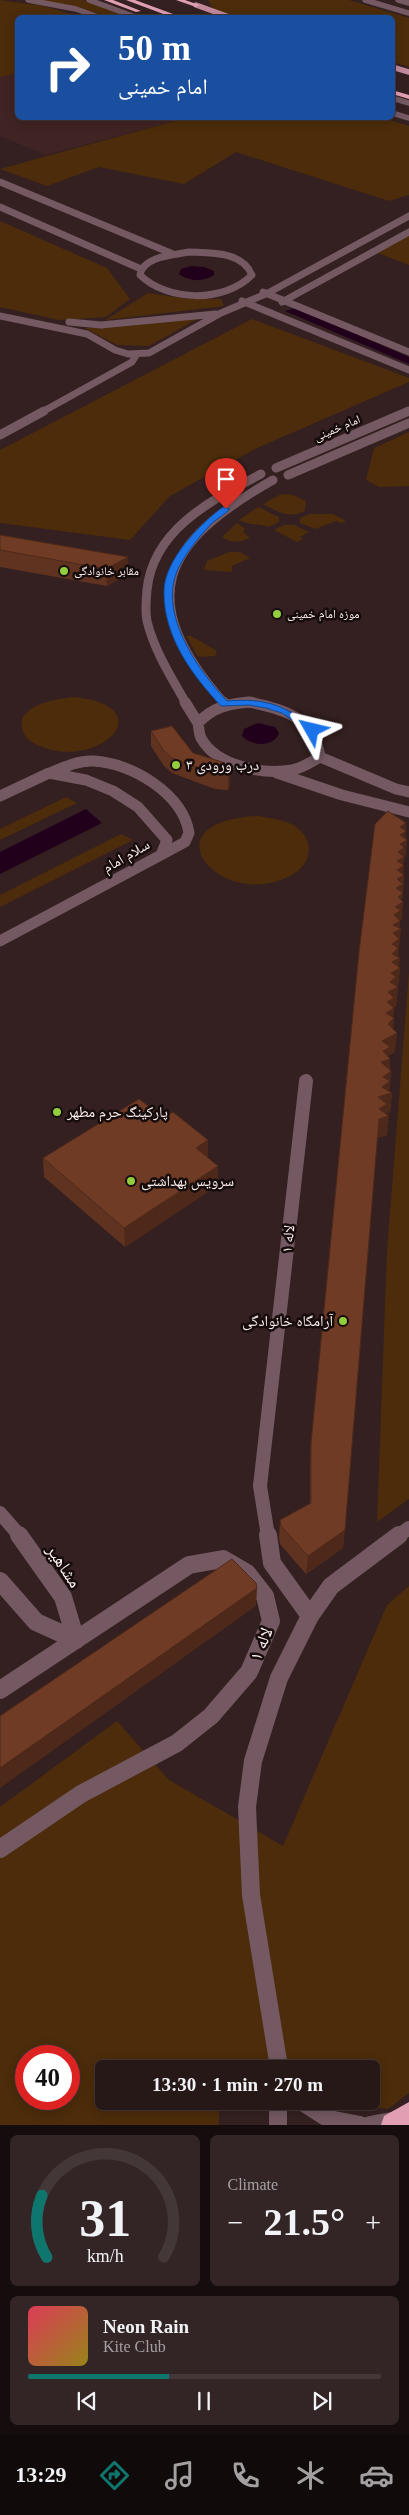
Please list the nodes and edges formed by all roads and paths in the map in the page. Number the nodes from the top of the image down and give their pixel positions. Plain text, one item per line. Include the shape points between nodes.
1 (28, 0) edge
2 (89, 0) edge
3 (106, 0) edge
4 (129, 0) edge
5 (179, 0) edge
6 (365, 0) edge
7 (398, 0) edge
8 (196, 2) edge
9 (409, 3) edge
10 (409, 13) edge
11 (93, 15) edge
12 (130, 15) edge
13 (149, 15) edge
14 (172, 15) edge
15 (225, 15) edge
16 (395, 68) edge
17 (409, 72) edge
18 (395, 85) edge
19 (409, 89) edge
20 (395, 93) edge
21 (409, 97) edge
22 (395, 99) edge
23 (409, 103) edge
24 (395, 114) edge
25 (409, 118) edge
26 (0, 182) edge
27 (0, 207) edge
28 (409, 216) edge
29 (409, 232) edge
30 (173, 254) junction
31 (141, 269) junction
32 (239, 287) junction
33 (219, 292) junction
34 (268, 293) junction
35 (286, 300) junction
36 (246, 302) junction
37 (0, 309) edge
38 (263, 309) junction
39 (221, 313) junction
40 (0, 316) edge
41 (409, 352) edge
42 (137, 354) junction
43 (409, 370) edge
44 (409, 411) edge
45 (409, 423) edge
46 (0, 435) edge
47 (276, 468) junction
48 (261, 474) junction
49 (288, 475) junction
50 (273, 480) junction
51 (224, 704) junction
52 (198, 723) junction
53 (320, 757) junction
54 (274, 772) junction
55 (50, 773) junction
56 (409, 792) edge
57 (0, 796) edge
58 (409, 812) edge
59 (161, 856) junction
60 (0, 941) edge
61 (306, 1081) dead end
62 (0, 1513) edge
63 (409, 1528) edge
64 (0, 1581) edge
65 (310, 1616) junction
66 (76, 1640) junction
67 (0, 1690) edge
68 (0, 1850) edge
69 (278, 2060) edge
70 (278, 2110) edge
71 (315, 2110) edge
72 (401, 2119) edge
73 (278, 2125) edge
74 (360, 2125) edge
75 (370, 2125) edge

1 - 11 street
2 - 12 street
3 - 13 highway
4 - 14 highway
5 - 8 highway
6 - 10 street
7 - 9 street
8 - 15 main road
16 - 17 main road
18 - 19 highway
20 - 21 highway
22 - 23 street
24 - 25 street
26 - 30 street
27 - 31 street
28 - 34 street
29 - 35 street
30 - 31 street via 153,260
30 - 32 street via 214,254 245,263 252,275
31 - 33 street via 144,282 167,292
32 - 33 street
32 - 34 street
33 - 36 street
34 - 35 street
34 - 36 street
35 - 38 street
35 - 41 street
36 - 38 street
36 - 39 street
37 - 39 street via 102,325
38 - 43 street
39 - 42 street via 160,348
40 - 42 street via 87,334 115,350
42 - 46 street via 132,362
44 - 47 street, امام خمینی
45 - 49 street, امام خمینی
47 - 48 street, امام خمینی via 266,469
47 - 49 street
48 - 50 street
48 - 52 street, امام خمینی via 189,516 171,534 150,564 146,619 157,649
49 - 50 street, امام خمینی
50 - 51 street via 211,520 174,567 168,591 173,626 191,663
51 - 52 street via 209,711
51 - 53 street via 249,702 286,711 312,730 320,743
52 - 54 street via 201,738 217,753 249,769
53 - 54 street via 303,767
53 - 56 street
54 - 58 street
55 - 57 street
55 - 59 street, سلام امام via 91,780 140,808 167,840
55 - 59 street via 75,762 103,762 134,773 158,787 187,819 190,834 186,842
59 - 60 street, سلام امام
61 - 65 street, لاله ۱ via 260,1486 272,1563
62 - 66 street, مشاهیر via 63,1597
63 - 65 street via 331,1586
64 - 66 street via 36,1622
65 - 69 street via 279,1678 253,1761 247,1807 251,1895
66 - 67 street, لاله ۱
66 - 68 street, لاله ۱ via 189,1565 223,1559 247,1573 265,1596 271,1621 249,1672 211,1716 178,1743 81,1794
70 - 73 street
71 - 74 street via 329,2119
72 - 75 street

